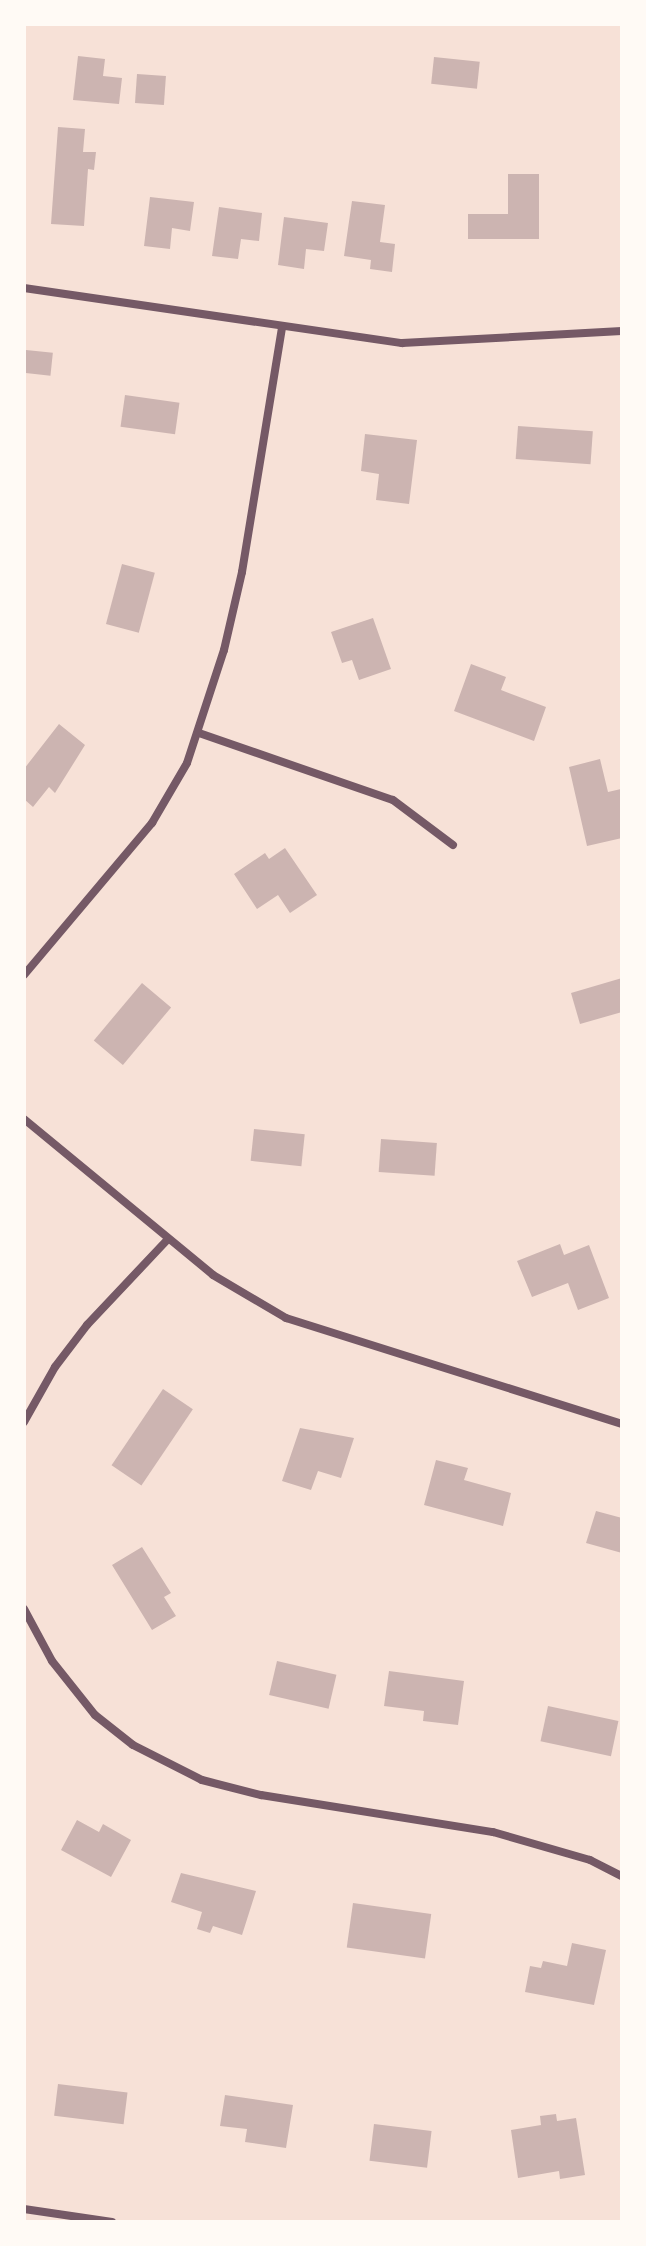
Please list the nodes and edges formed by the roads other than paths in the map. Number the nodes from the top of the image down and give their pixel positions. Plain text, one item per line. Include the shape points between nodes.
1 (24, 288) edge
2 (282, 327) junction
3 (622, 331) edge
4 (199, 733) junction
5 (453, 845) dead end
6 (24, 975) edge
7 (24, 1119) edge
8 (168, 1239) junction
9 (24, 1422) edge
10 (622, 1424) edge
11 (24, 1609) edge
12 (622, 1876) edge
13 (24, 2209) edge
14 (112, 2222) edge

1 - 2 street
2 - 3 street via 433,344 522,333
2 - 4 street via 242,572
4 - 5 street via 393,800
4 - 6 street via 152,823
7 - 8 street
8 - 9 street via 79,1336
8 - 10 street via 247,1297 298,1322
11 - 12 street via 52,1661 95,1715 133,1745 202,1780 261,1795 493,1832 590,1860
13 - 14 street

